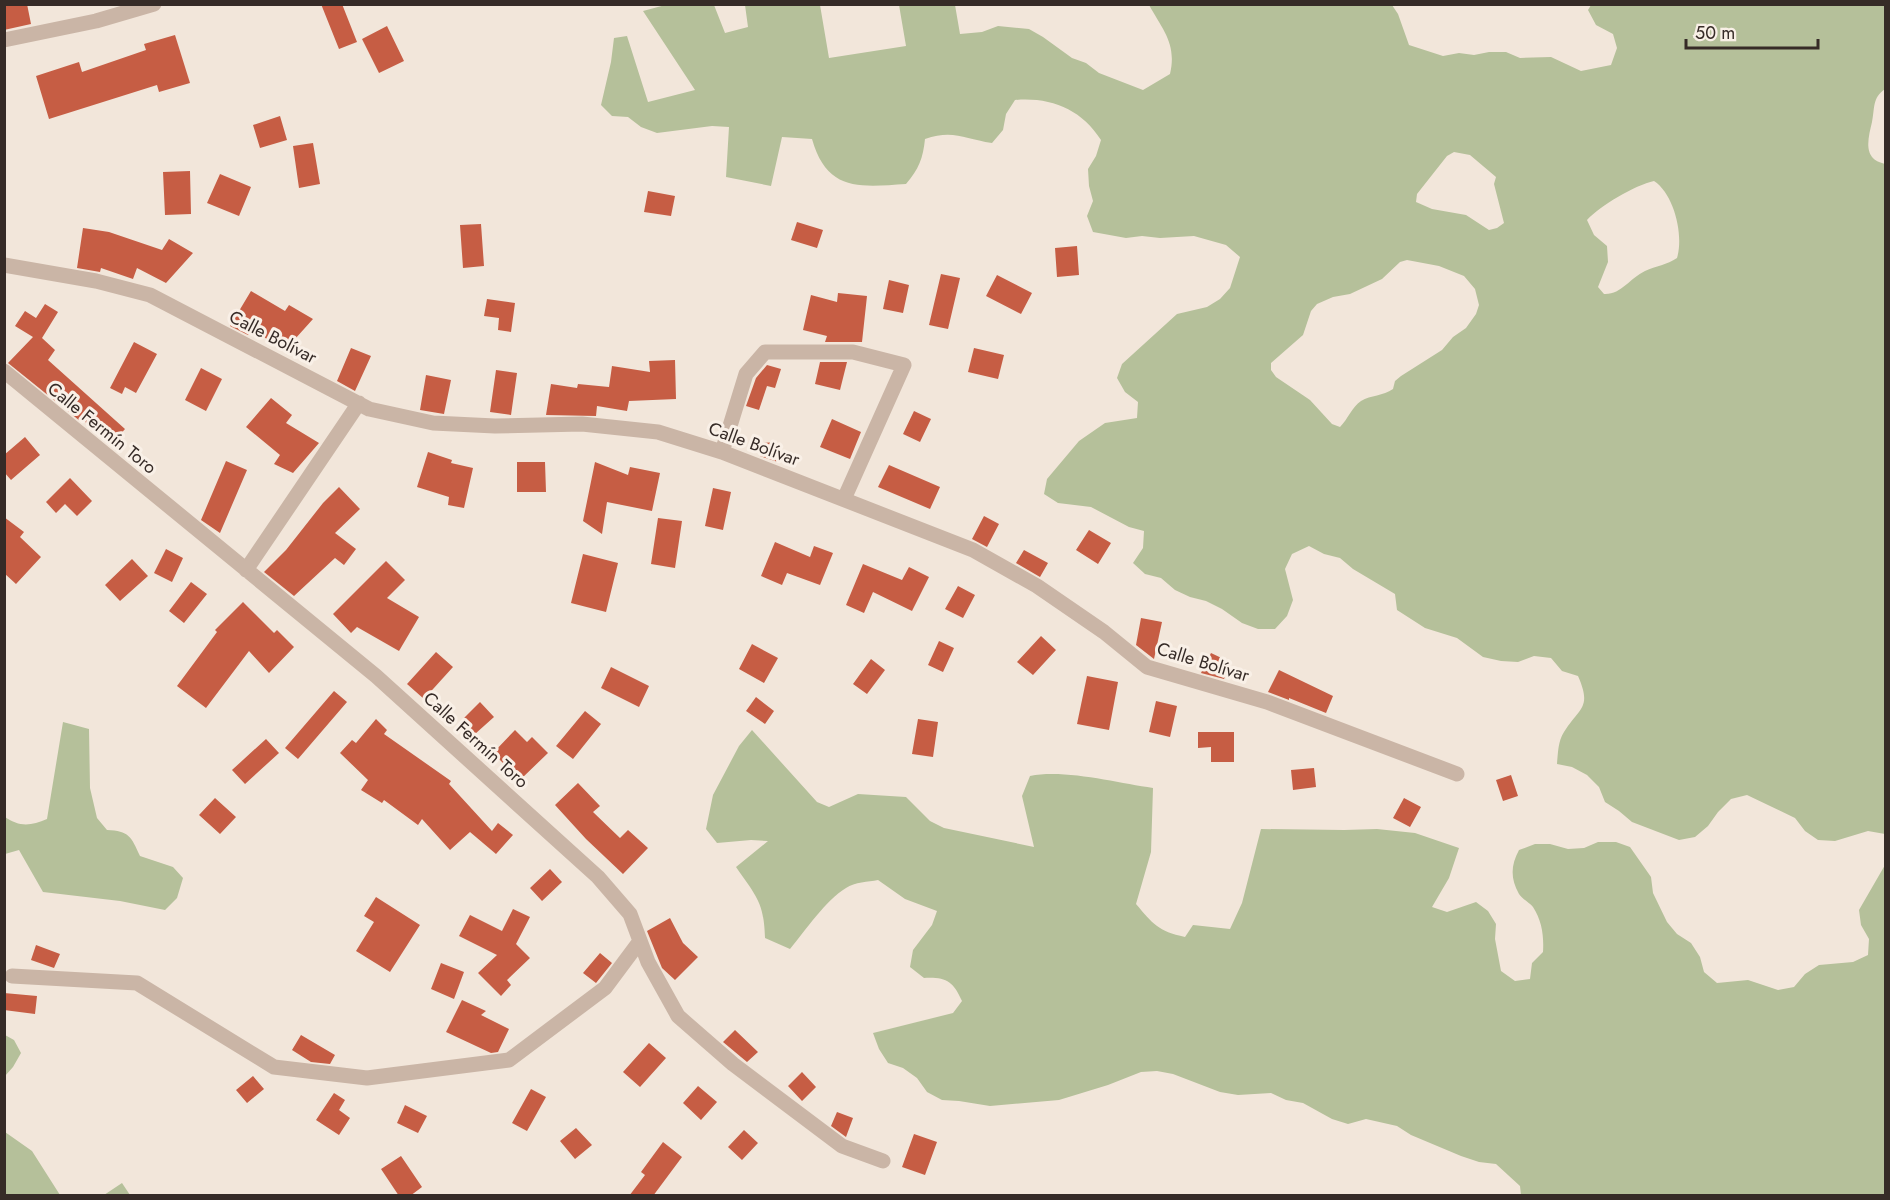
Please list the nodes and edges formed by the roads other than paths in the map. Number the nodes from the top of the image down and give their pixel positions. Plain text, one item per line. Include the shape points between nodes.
1 (153, 4) edge
2 (4, 40) edge
3 (4, 265) edge
4 (4, 371) edge
5 (359, 403) junction
6 (722, 452) junction
7 (844, 499) junction
8 (246, 570) junction
9 (1457, 774) dead end
10 (640, 941) junction
11 (12, 976) dead end
12 (883, 1161) dead end

1 - 2 street via 96,21
3 - 5 street, Calle Bolívar via 96,280 150,295
4 - 8 street, Calle Fermín Toro
5 - 6 street, Calle Bolívar via 433,423 582,424 658,432
5 - 8 street
6 - 7 street, Calle Bolívar
6 - 7 street via 746,374 765,352 853,352 904,365
7 - 9 street, Calle Bolívar via 973,550 1037,586 1147,667 1267,702
8 - 10 street, Calle Fermín Toro via 376,676 598,877 630,914
10 - 11 street via 605,988 509,1060 367,1078 274,1067 137,983
10 - 12 street, Calle Fermín Toro via 678,1016 733,1064 842,1146

